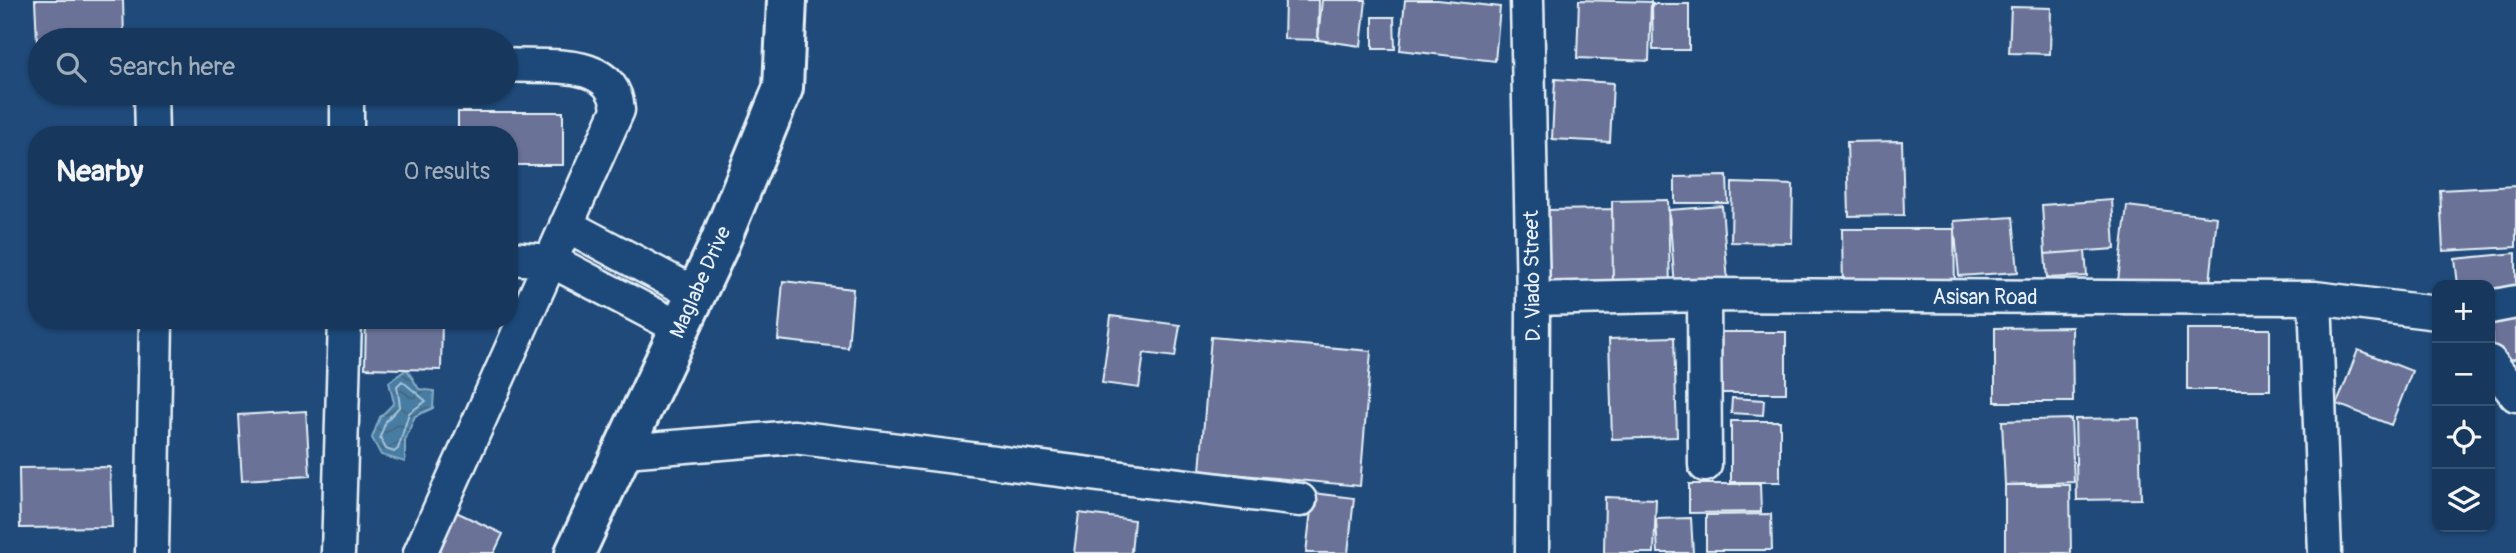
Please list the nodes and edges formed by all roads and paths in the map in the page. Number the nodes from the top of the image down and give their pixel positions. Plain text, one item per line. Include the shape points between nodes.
1 (787, 0) edge
2 (1527, 0) edge
3 (518, 66) edge
4 (151, 105) edge
5 (347, 105) edge
6 (152, 126) edge
7 (347, 126) edge
8 (566, 225) junction
9 (518, 259) edge
10 (552, 261) junction
11 (696, 294) junction
12 (1704, 295) junction
13 (1533, 299) junction
14 (2315, 299) junction
15 (2516, 302) edge
16 (2495, 306) edge
17 (2432, 312) edge
18 (680, 328) junction
19 (156, 329) edge
20 (345, 329) edge
21 (2495, 368) edge
22 (2516, 395) edge
23 (625, 451) junction
24 (1705, 465) dead end
25 (1300, 500) dead end
26 (152, 553) edge
27 (338, 553) edge
28 (420, 553) edge
29 (575, 553) edge
30 (1532, 553) edge
31 (2325, 553) edge

1 - 11 main road, Maglabe Drive via 783,88
2 - 13 street, D. Viado Street
3 - 8 street via 588,70 605,77 617,92 618,110
4 - 6 street
5 - 7 street
8 - 10 street
8 - 11 street
9 - 10 street
10 - 18 street
10 - 28 street
11 - 18 main road, Maglabe Drive
12 - 13 street, Asisan Road
12 - 14 street, Asisan Road
12 - 24 street
13 - 30 street, D. Viado Street
14 - 17 street, Asisan Road
14 - 31 street
15 - 16 street
18 - 23 main road, Maglabe Drive
19 - 26 street
20 - 27 street
21 - 22 street
23 - 25 street via 794,438
23 - 29 main road, Maglabe Drive

